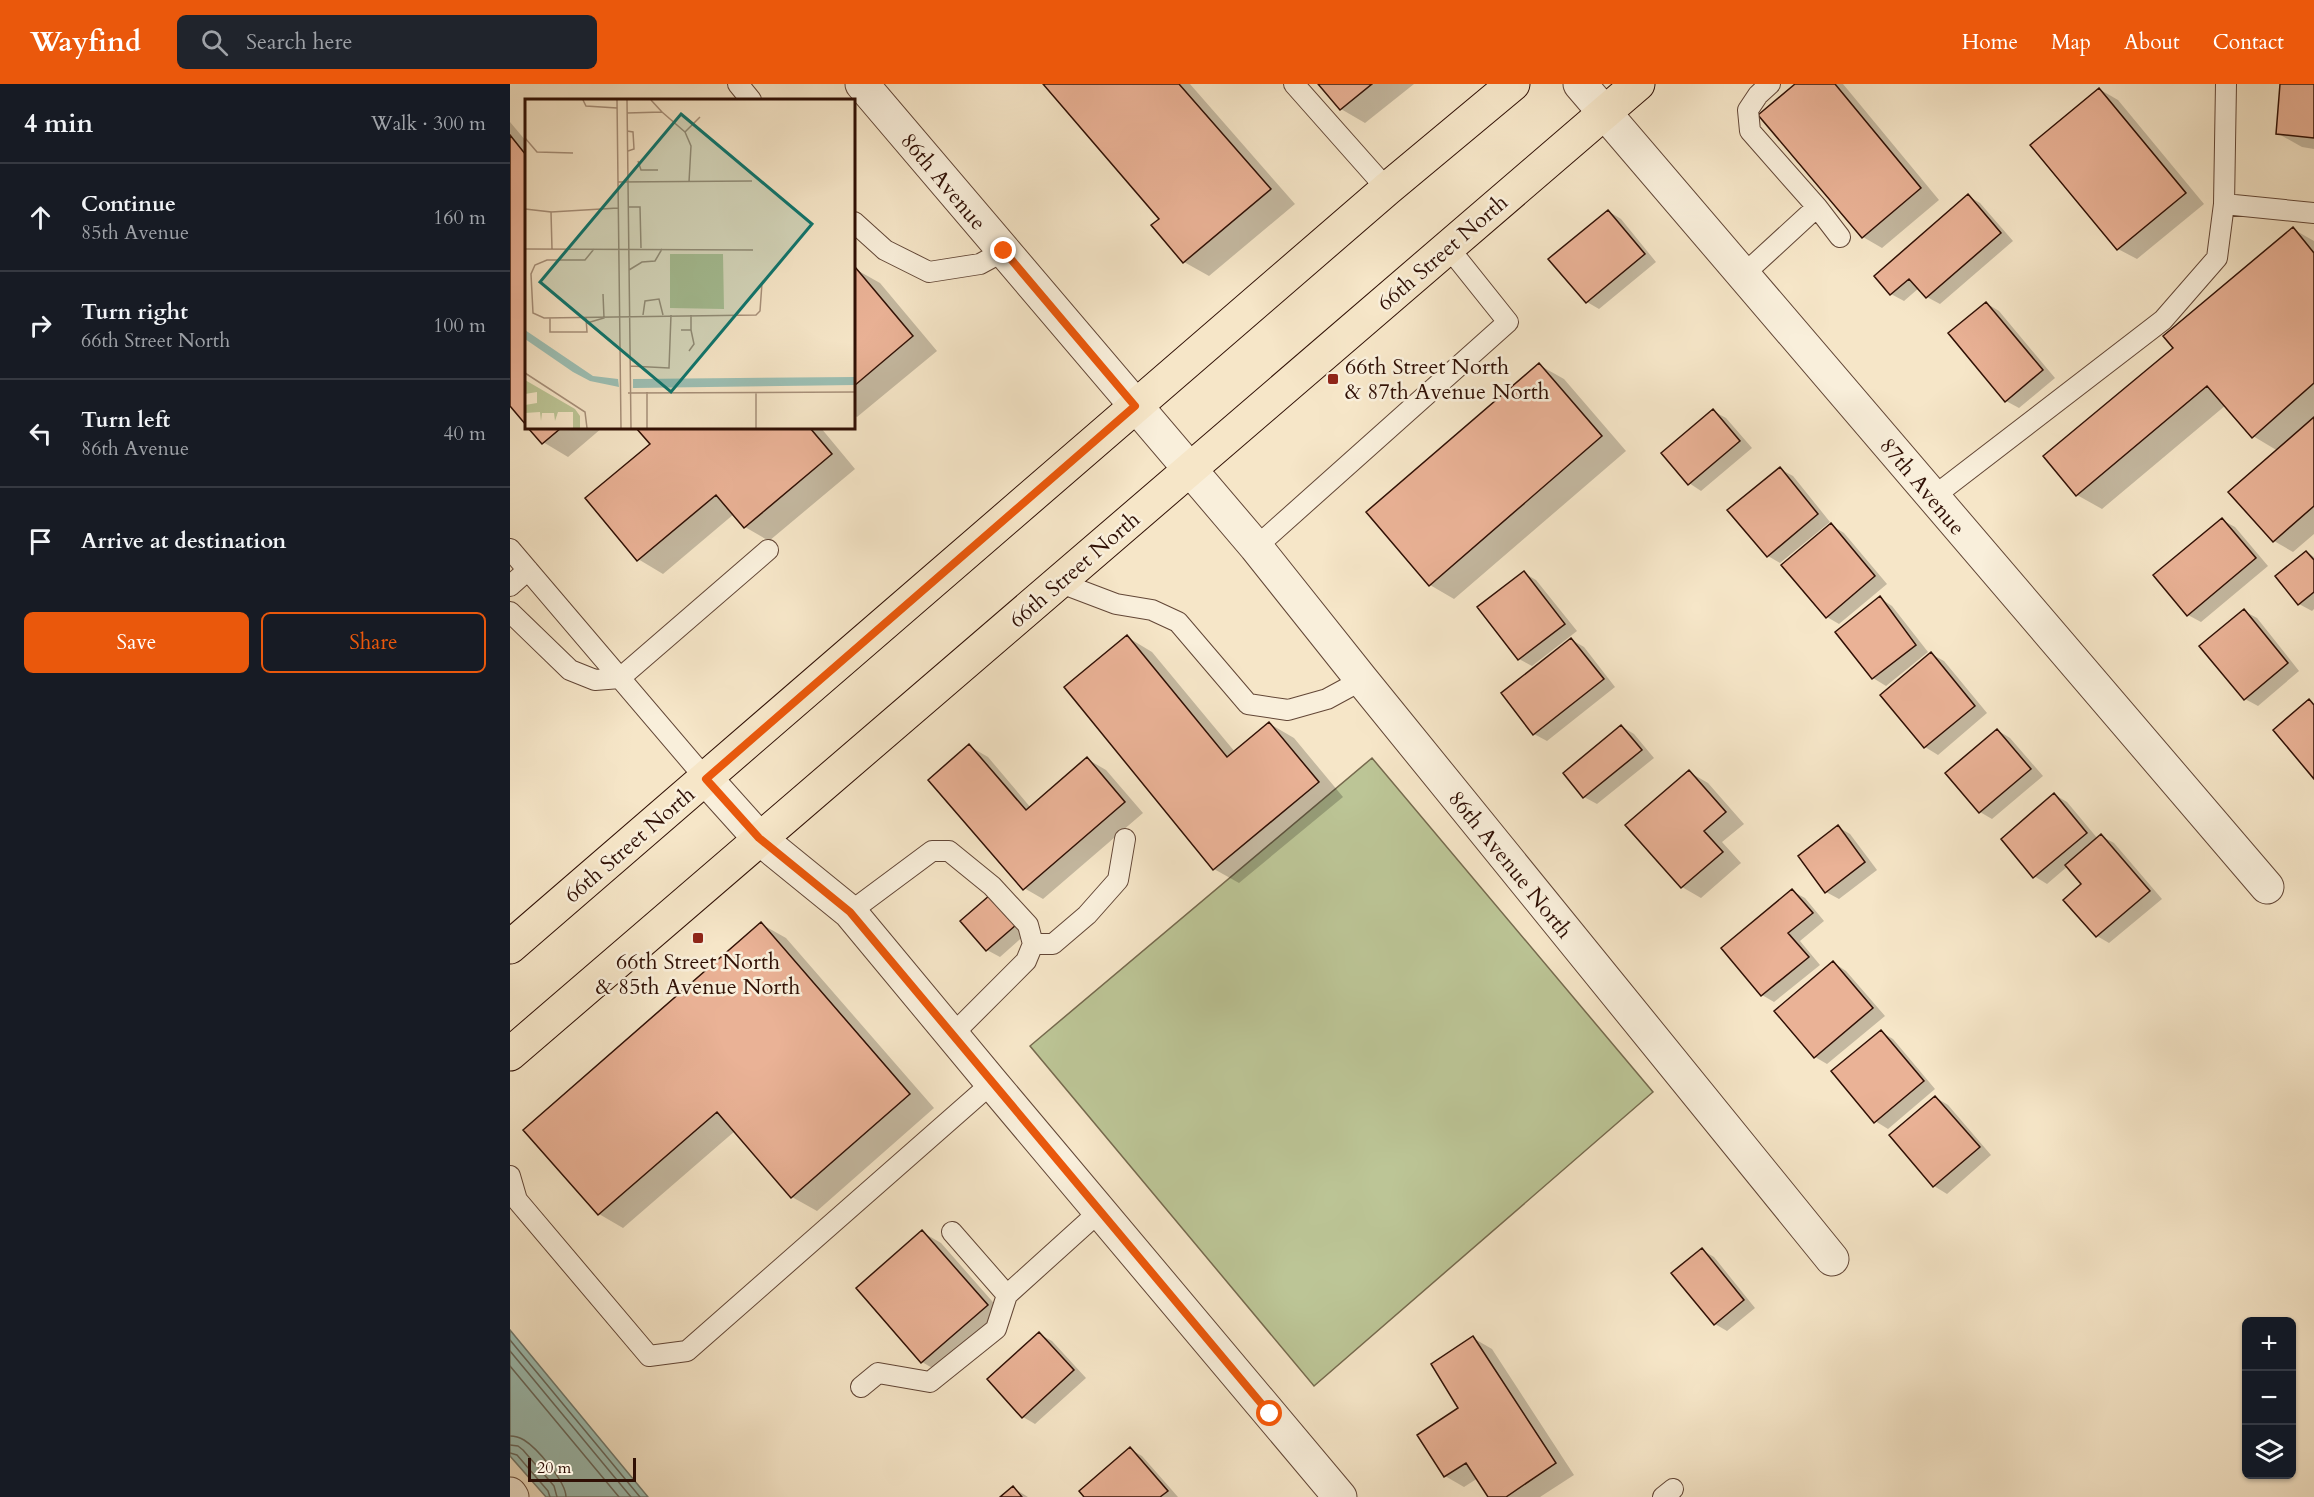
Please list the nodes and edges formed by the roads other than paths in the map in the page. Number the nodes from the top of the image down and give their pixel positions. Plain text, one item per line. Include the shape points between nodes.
1 (738, 84) edge
2 (862, 84) edge
3 (1294, 84) edge
4 (1513, 84) edge
5 (1580, 84) edge
6 (1638, 84) edge
7 (1770, 84) edge
8 (2226, 84) edge
9 (750, 99) edge
10 (1604, 113) junction
11 (1388, 189) junction
12 (2224, 204) junction
13 (1817, 207) junction
14 (2314, 213) edge
15 (855, 223) edge
16 (1840, 237) dead end
17 (1448, 247) junction
18 (1004, 251) junction
19 (1743, 275) junction
20 (1135, 406) junction
21 (1190, 468) junction
22 (1933, 497) junction
23 (1256, 547) junction
24 (510, 549) edge
25 (768, 550) dead end
26 (528, 570) junction
27 (1058, 582) junction
28 (510, 585) edge
29 (510, 612) edge
30 (621, 678) junction
31 (1362, 681) junction
32 (706, 779) junction
33 (759, 838) junction
34 (1125, 838) dead end
35 (2267, 887) dead end
36 (850, 912) junction
37 (1033, 944) junction
38 (510, 947) edge
39 (952, 1035) junction
40 (510, 1054) edge
41 (992, 1083) junction
42 (510, 1176) edge
43 (1100, 1211) junction
44 (952, 1232) dead end
45 (1832, 1259) dead end
46 (1007, 1295) junction
47 (861, 1387) dead end
48 (1340, 1497) edge

1 - 9 lane
2 - 18 street, 86th Avenue
3 - 11 lane
4 - 11 main road, 66th Street North
5 - 10 street, 87th Avenue
6 - 10 main road, 66th Street North
7 - 13 lane via 1748,110 1750,131
8 - 12 lane
10 - 17 main road, 66th Street North
10 - 19 street, 87th Avenue
11 - 20 main road, 66th Street North
12 - 14 lane
12 - 22 lane via 2217,258 2163,320
13 - 16 lane
13 - 19 lane
15 - 18 lane via 885,250 929,272 980,264
17 - 21 main road, 66th Street North
17 - 23 lane via 1508,321
18 - 20 street, 86th Avenue
19 - 22 street, 87th Avenue
20 - 21 street, 86th Avenue
20 - 32 main road, 66th Street North
21 - 23 street, 86th Avenue North
21 - 27 main road, 66th Street North
22 - 35 street, 87th Avenue
23 - 31 street, 86th Avenue North
24 - 26 lane
25 - 30 lane
26 - 28 lane
26 - 30 lane
27 - 31 lane via 1116,604 1152,610 1178,622 1248,704 1288,710 1327,699
27 - 33 main road, 66th Street North
29 - 30 lane via 570,670 595,680
30 - 32 lane
31 - 45 street, 86th Avenue North
32 - 33 street
32 - 38 main road, 66th Street North
33 - 36 street
33 - 40 main road, 66th Street North
34 - 37 lane via 1118,879 1087,915 1053,944
36 - 37 lane via 932,851 949,851 992,886 1028,925
36 - 39 street
37 - 39 lane via 1026,961
39 - 41 street
41 - 42 lane via 687,1351 649,1356 517,1200
41 - 43 street
43 - 46 lane
43 - 48 street
44 - 46 lane
46 - 47 lane via 996,1329 930,1382 878,1373

